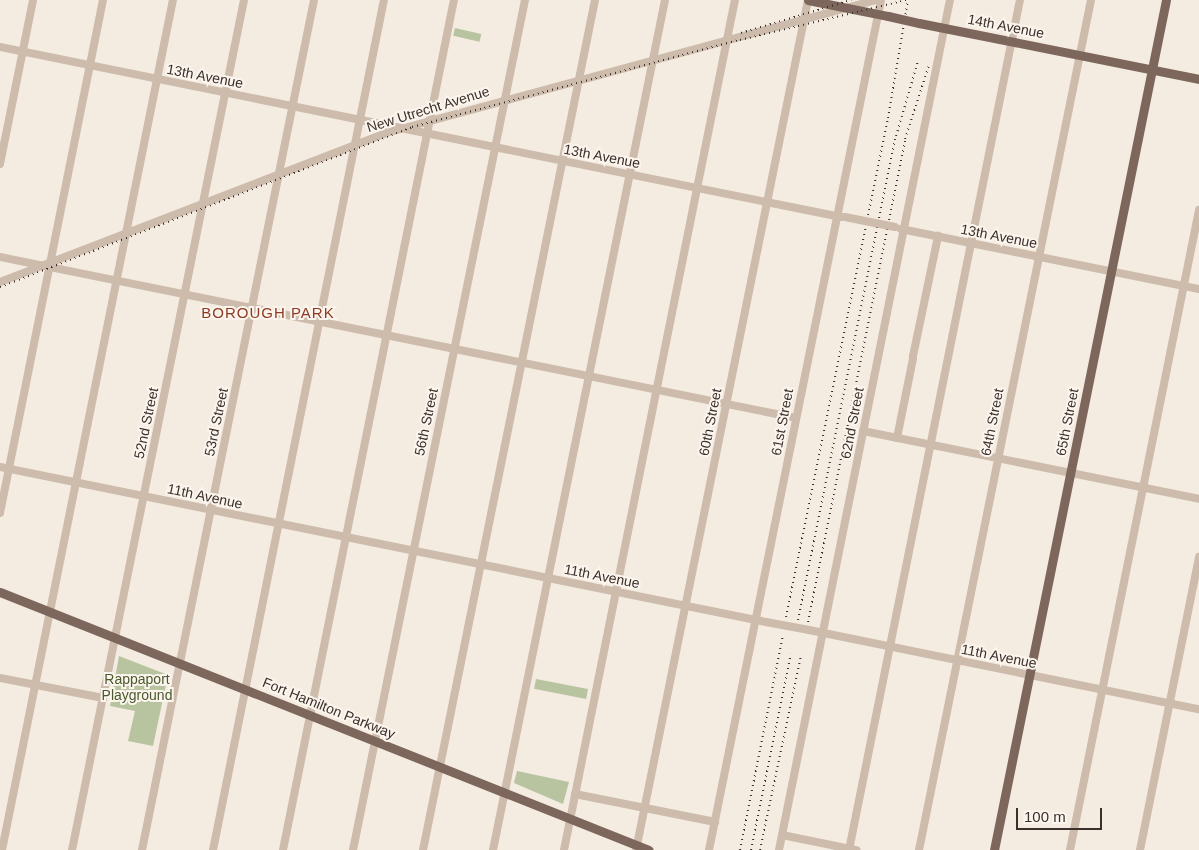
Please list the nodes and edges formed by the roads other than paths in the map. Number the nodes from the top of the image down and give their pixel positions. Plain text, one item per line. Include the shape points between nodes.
1 (33, 0) edge
2 (104, 0) edge
3 (173, 0) edge
4 (244, 0) edge
5 (314, 0) edge
6 (384, 0) edge
7 (454, 0) edge
8 (524, 0) edge
9 (594, 0) edge
10 (665, 0) edge
11 (735, 0) edge
12 (808, 0) edge
13 (876, 0) edge
14 (881, 0) edge
15 (950, 0) edge
16 (1020, 0) edge
17 (1091, 0) edge
18 (1166, 0) edge
19 (846, 8) junction
20 (878, 14) junction
21 (804, 19) junction
22 (945, 28) junction
23 (727, 40) junction
24 (1012, 41) junction
25 (0, 47) edge
26 (23, 52) junction
27 (1079, 55) junction
28 (653, 60) junction
29 (90, 66) junction
30 (1152, 69) junction
31 (157, 79) junction
32 (1199, 79) edge
33 (578, 80) junction
34 (225, 93) junction
35 (504, 99) junction
36 (293, 106) junction
37 (430, 119) junction
38 (360, 120) junction
39 (402, 129) junction
40 (427, 134) junction
41 (355, 145) junction
42 (495, 147) junction
43 (562, 161) junction
44 (0, 164) edge
45 (279, 173) junction
46 (630, 174) junction
47 (697, 188) junction
48 (767, 202) junction
49 (203, 204) junction
50 (1199, 210) edge
51 (837, 216) junction
52 (904, 229) junction
53 (127, 233) junction
54 (938, 236) junction
55 (972, 243) junction
56 (1039, 256) junction
57 (0, 257) edge
58 (48, 264) junction
59 (1111, 271) junction
60 (117, 281) junction
61 (0, 282) edge
62 (1184, 286) junction
63 (1199, 289) edge
64 (185, 294) junction
65 (252, 308) junction
66 (319, 322) junction
67 (386, 335) junction
68 (454, 349) junction
69 (522, 362) junction
70 (589, 376) junction
71 (656, 390) junction
72 (726, 404) junction
73 (796, 418) junction
74 (863, 431) junction
75 (897, 438) junction
76 (931, 445) junction
77 (998, 458) junction
78 (0, 468) edge
79 (9, 469) junction
80 (1070, 473) junction
81 (76, 483) junction
82 (1143, 488) junction
83 (144, 496) junction
84 (1199, 499) edge
85 (210, 511) junction
86 (0, 513) edge
87 (278, 524) junction
88 (346, 537) junction
89 (413, 551) junction
90 (1199, 557) edge
91 (480, 564) junction
92 (548, 578) junction
93 (0, 592) edge
94 (616, 592) junction
95 (686, 606) junction
96 (50, 612) junction
97 (755, 620) junction
98 (823, 633) junction
99 (115, 638) junction
100 (890, 647) junction
101 (957, 660) junction
102 (179, 664) junction
103 (1030, 675) junction
104 (0, 678) edge
105 (36, 685) junction
106 (245, 689) junction
107 (1102, 690) junction
108 (103, 698) junction
109 (1170, 703) junction
110 (1199, 709) edge
111 (310, 715) junction
112 (375, 741) junction
113 (440, 767) junction
114 (505, 793) junction
115 (575, 794) junction
116 (645, 808) junction
117 (570, 819) junction
118 (715, 822) junction
119 (782, 835) junction
120 (636, 848) edge
121 (2, 850) edge
122 (72, 850) edge
123 (142, 850) edge
124 (213, 850) edge
125 (283, 850) edge
126 (353, 850) edge
127 (423, 850) edge
128 (493, 850) edge
129 (564, 850) edge
130 (649, 850) edge
131 (709, 850) edge
132 (779, 850) edge
133 (851, 850) edge
134 (919, 850) edge
135 (994, 850) edge
136 (1070, 850) edge
137 (1140, 850) edge

1 - 26 street
2 - 29 street
3 - 31 street
4 - 34 street, 52nd Street
5 - 36 street, 53rd Street
6 - 38 street
7 - 37 street
8 - 35 street, 56th Street
9 - 33 street
10 - 28 street
11 - 23 street
12 - 19 main road, 14th Avenue
12 - 21 street, 60th Street
13 - 19 street, New Utrecht Avenue
14 - 20 street, 61st Street
15 - 22 street, 62nd Street
16 - 24 street
17 - 27 street, 64th Street
18 - 30 main road, 65th Street
19 - 20 main road, 14th Avenue
19 - 21 street, New Utrecht Avenue
20 - 22 main road, 14th Avenue, bridge
20 - 51 street, 61st Street
21 - 23 street, New Utrecht Avenue
21 - 48 street, 60th Street
22 - 24 main road, 14th Avenue
22 - 52 street, 62nd Street
23 - 28 street, New Utrecht Avenue
23 - 47 street
24 - 27 main road, 14th Avenue
24 - 55 street
25 - 26 street, 13th Avenue
26 - 29 street, 13th Avenue
26 - 44 street
27 - 30 main road, 14th Avenue
27 - 56 street, 64th Street
28 - 33 street, New Utrecht Avenue
28 - 46 street
29 - 31 street, 13th Avenue
29 - 58 street
30 - 32 main road, 14th Avenue
30 - 59 main road, 65th Street
31 - 34 street, 13th Avenue
31 - 53 street
33 - 35 street, New Utrecht Avenue
33 - 43 street
34 - 36 street, 13th Avenue
34 - 49 street, 52nd Street
35 - 37 street, New Utrecht Avenue
35 - 42 street, 56th Street
36 - 38 street, 13th Avenue
36 - 45 street, 53rd Street
37 - 39 street, New Utrecht Avenue
37 - 40 street
38 - 39 street, 13th Avenue
38 - 41 street
39 - 40 street, 13th Avenue
39 - 41 street, New Utrecht Avenue
40 - 42 street, 13th Avenue
40 - 67 street
41 - 45 street, New Utrecht Avenue
41 - 66 street
42 - 43 street, 13th Avenue
42 - 68 street, 56th Street
43 - 46 street, 13th Avenue
43 - 69 street
45 - 49 street, New Utrecht Avenue
45 - 65 street, 53rd Street
46 - 47 street, 13th Avenue
46 - 70 street
47 - 48 street, 13th Avenue
47 - 71 street
48 - 51 street, 13th Avenue
48 - 72 street, 60th Street
49 - 53 street, New Utrecht Avenue
49 - 64 street, 52nd Street
50 - 62 street
51 - 52 street, 13th Avenue, bridge
51 - 73 street, 61st Street
52 - 54 street, 13th Avenue
52 - 74 street, 62nd Street
53 - 58 street, New Utrecht Avenue
53 - 60 street
54 - 55 street, 13th Avenue
54 - 75 street
55 - 56 street, 13th Avenue
55 - 76 street
56 - 59 street, 13th Avenue
56 - 77 street, 64th Street
57 - 58 street
58 - 60 street
58 - 61 street, New Utrecht Avenue
58 - 79 street
59 - 62 street, 13th Avenue
59 - 80 main road, 65th Street
60 - 64 street
60 - 81 street
62 - 63 street, 13th Avenue
62 - 82 street
64 - 65 street
64 - 83 street, 52nd Street
65 - 66 street
65 - 85 street, 53rd Street
66 - 67 street
66 - 87 street
67 - 68 street
67 - 88 street
68 - 69 street
68 - 89 street, 56th Street
69 - 70 street
69 - 91 street
70 - 71 street
70 - 92 street
71 - 72 street
71 - 94 street
72 - 73 street
72 - 95 street, 60th Street
73 - 97 street, 61st Street
74 - 75 street
74 - 98 street, 62nd Street
75 - 76 street
76 - 77 street
76 - 100 street
77 - 80 street
77 - 101 street, 64th Street
78 - 79 street, 11th Avenue
79 - 81 street, 11th Avenue
79 - 86 street
80 - 82 street
80 - 103 main road, 65th Street
81 - 83 street, 11th Avenue
81 - 96 street
82 - 84 street
82 - 107 street
83 - 85 street, 11th Avenue
83 - 99 street, 52nd Street
85 - 87 street, 11th Avenue
85 - 102 street, 53rd Street
87 - 88 street, 11th Avenue
87 - 106 street
88 - 89 street, 11th Avenue
88 - 111 street
89 - 91 street, 11th Avenue
89 - 112 street, 56th Street
90 - 109 street
91 - 92 street, 11th Avenue
91 - 113 street
92 - 94 street, 11th Avenue
92 - 114 street
93 - 96 main road, Fort Hamilton Parkway
94 - 95 street, 11th Avenue
94 - 115 street
95 - 97 street, 11th Avenue
95 - 116 street, 60th Street
96 - 99 main road, Fort Hamilton Parkway
96 - 105 street
97 - 98 street, 11th Avenue, bridge
97 - 118 street, 61st Street
98 - 100 street, 11th Avenue
98 - 119 street, 62nd Street
99 - 102 main road, Fort Hamilton Parkway
99 - 108 street, 52nd Street
100 - 101 street, 11th Avenue
100 - 133 street
101 - 103 street, 11th Avenue
101 - 134 street, 64th Street
102 - 106 main road, Fort Hamilton Parkway
102 - 123 street, 53rd Street
103 - 107 street, 11th Avenue
103 - 135 main road, 65th Street
104 - 105 street
105 - 108 street
105 - 121 street
106 - 111 main road, Fort Hamilton Parkway
106 - 124 street
107 - 109 street, 11th Avenue
107 - 136 street
108 - 122 street, 52nd Street
109 - 110 street, 11th Avenue
109 - 137 street
111 - 112 main road, Fort Hamilton Parkway
111 - 125 street
112 - 113 main road, Fort Hamilton Parkway
112 - 126 street, 56th Street
113 - 114 main road, Fort Hamilton Parkway
113 - 127 street
114 - 117 main road, Fort Hamilton Parkway
114 - 128 street
115 - 116 street
115 - 117 street
116 - 118 street
116 - 120 street, 60th Street
117 - 120 main road, Fort Hamilton Parkway
117 - 129 street
118 - 131 street, 61st Street
119 - 132 street, 62nd Street
119 - 133 street
120 - 130 main road, Fort Hamilton Parkway

